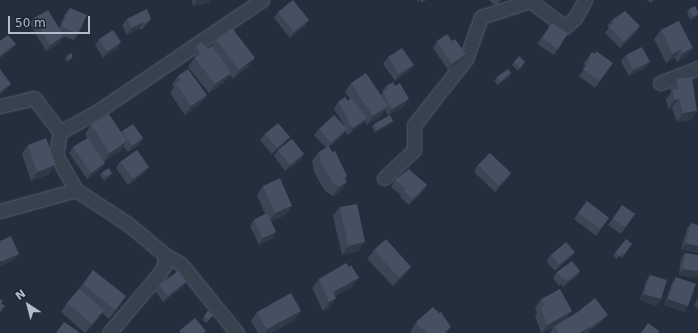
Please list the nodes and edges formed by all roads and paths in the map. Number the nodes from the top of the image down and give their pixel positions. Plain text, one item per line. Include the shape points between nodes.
1 (262, 0) edge
2 (530, 0) edge
3 (585, 0) edge
4 (698, 68) edge
5 (660, 83) dead end
6 (0, 106) edge
7 (60, 132) junction
8 (384, 178) dead end
9 (76, 190) junction
10 (0, 211) edge
11 (165, 255) junction
12 (109, 333) edge
13 (237, 333) edge

1 - 7 street via 98,111
2 - 3 street via 565,27 575,18
2 - 8 street via 481,17 466,59 414,125 414,150
4 - 5 street
6 - 7 street via 34,98
7 - 9 street via 56,155
9 - 10 street
9 - 11 street via 128,224
11 - 12 street via 164,266 159,274
11 - 13 street via 181,264

